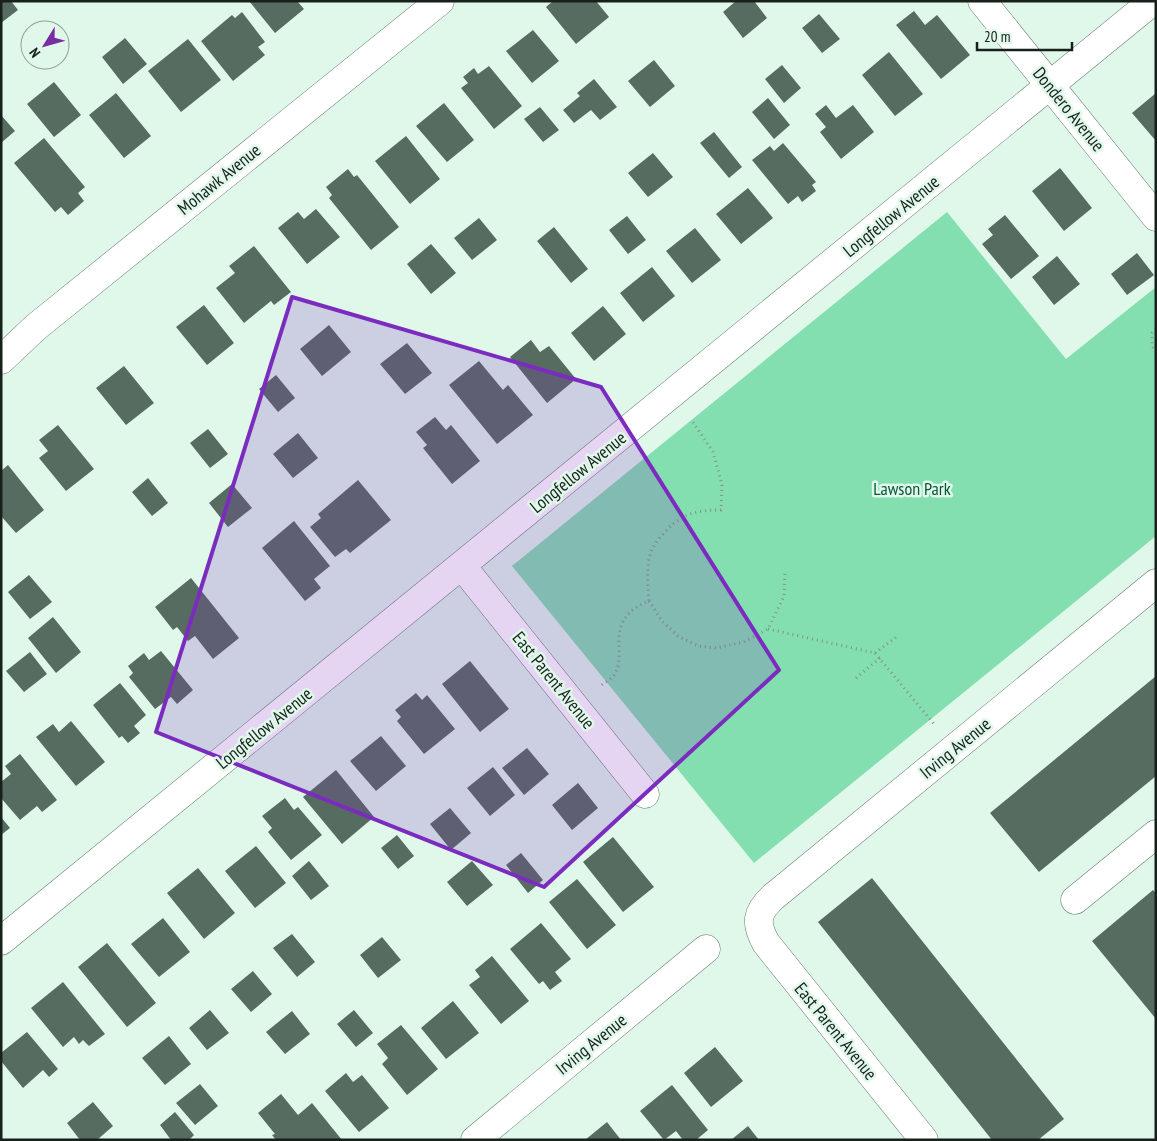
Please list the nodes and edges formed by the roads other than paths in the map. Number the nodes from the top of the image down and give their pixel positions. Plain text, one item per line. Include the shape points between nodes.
1 (440, 1) edge
2 (982, 1) edge
3 (1153, 1) edge
4 (1051, 85) junction
5 (1156, 217) edge
6 (1, 360) edge
7 (462, 566) junction
8 (1156, 583) edge
9 (646, 794) dead end
10 (1156, 834) edge
11 (1075, 900) dead end
12 (758, 917) joint
13 (1, 942) edge
14 (706, 949) dead end
15 (475, 1140) edge
16 (924, 1140) edge

1 - 6 street, Mohawk Avenue via 36,327
2 - 4 street, Dondero Avenue
3 - 4 street, Longfellow Avenue
4 - 5 street, Dondero Avenue
4 - 7 street, Longfellow Avenue
7 - 9 street, East Parent Avenue
7 - 13 street, Longfellow Avenue
8 - 12 street, Irving Avenue via 764,905
10 - 11 street
12 - 16 street, East Parent Avenue via 759,930 769,947
14 - 15 street, Irving Avenue

